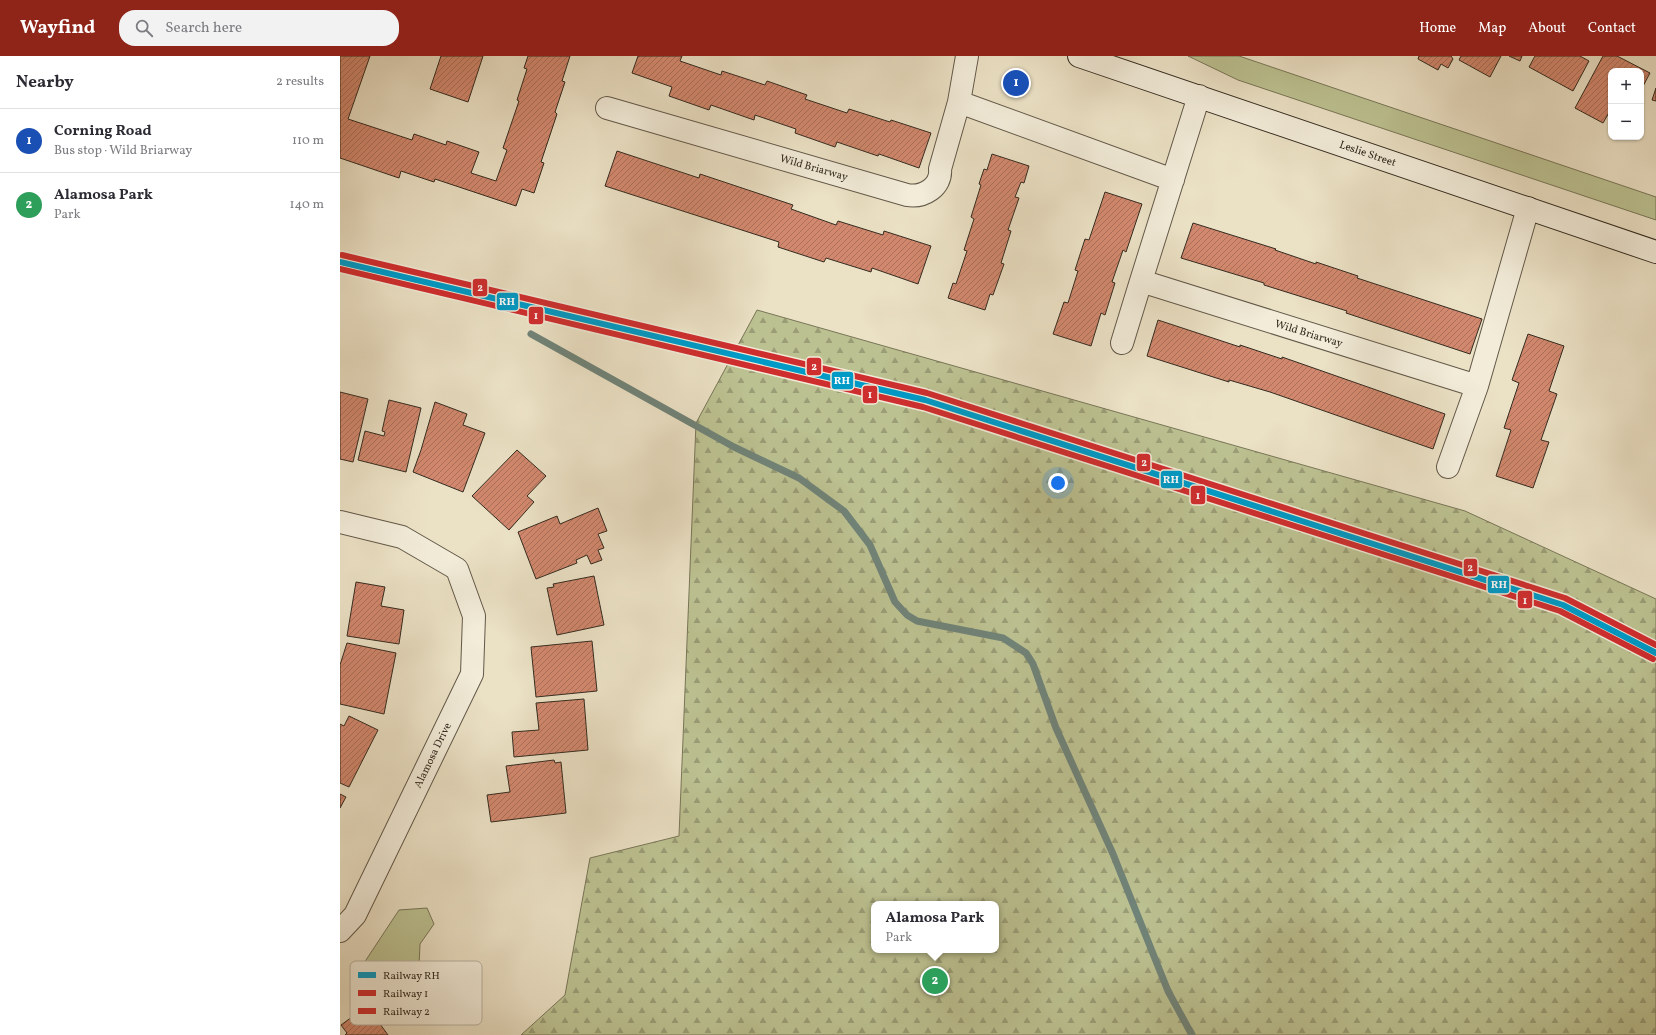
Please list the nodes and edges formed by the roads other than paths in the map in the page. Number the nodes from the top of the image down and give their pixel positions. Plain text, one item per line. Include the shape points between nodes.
1 (967, 56) edge
2 (1079, 56) edge
3 (1199, 96) junction
4 (959, 102) junction
5 (607, 108) dead end
6 (1173, 180) junction
7 (1528, 208) junction
8 (1656, 252) edge
9 (1141, 281) junction
10 (1122, 343) dead end
11 (1477, 386) junction
12 (1448, 467) dead end
13 (340, 522) edge
14 (348, 911) edge
15 (340, 931) edge

1 - 4 street, Wild Briarway
2 - 3 street, Leslie Street
3 - 6 street
3 - 7 street, Leslie Street
4 - 5 street, Wild Briarway via 938,182 927,192 915,196
4 - 6 street
6 - 9 street
7 - 8 street, Leslie Street
7 - 11 street
9 - 10 street
9 - 11 street, Wild Briarway
11 - 12 street
13 - 14 street, Alamosa Drive via 402,537 456,569 474,616 472,674
14 - 15 street, Alamosa Drive

